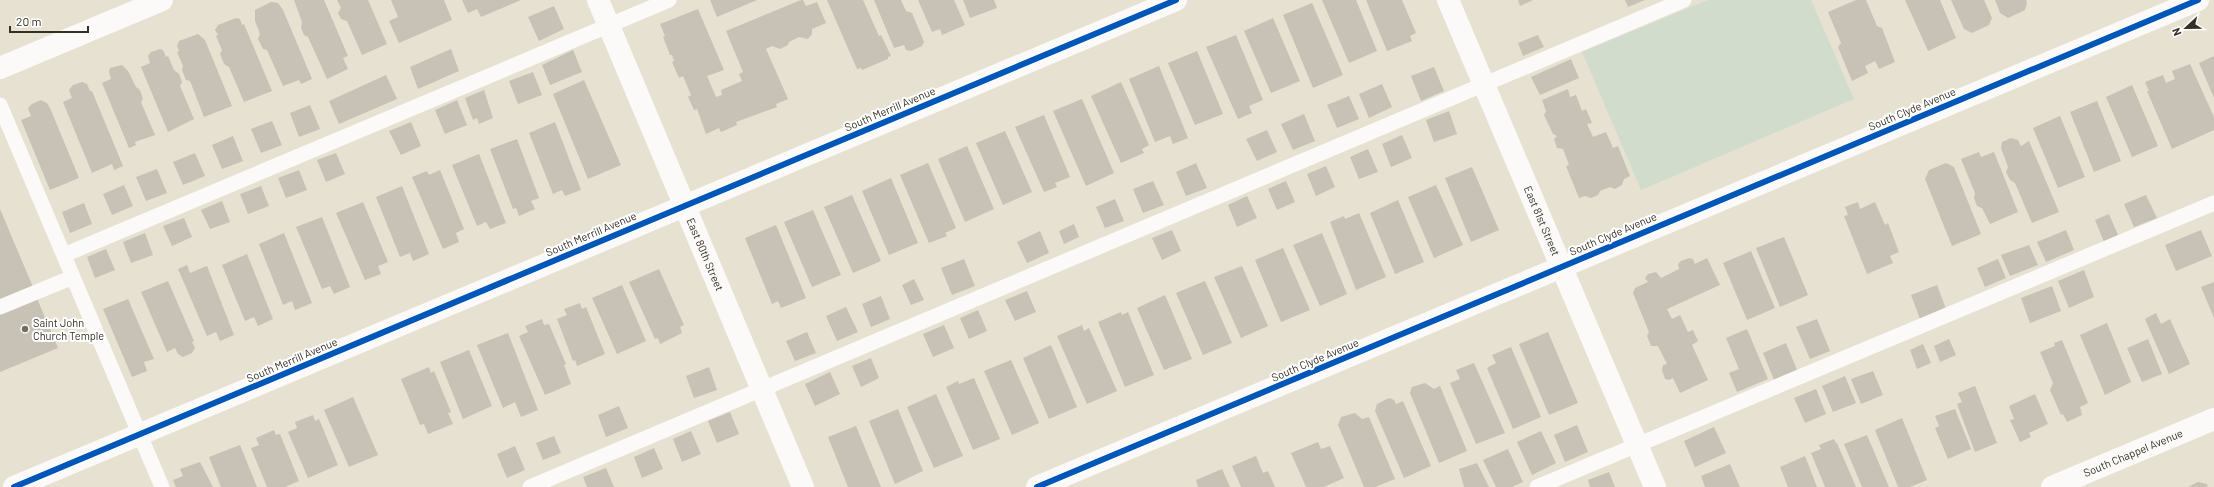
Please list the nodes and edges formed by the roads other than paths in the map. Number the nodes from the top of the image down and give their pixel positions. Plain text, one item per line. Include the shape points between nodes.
1 (162, 0) edge
2 (598, 0) edge
3 (669, 0) edge
4 (1176, 0) edge
5 (1448, 0) edge
6 (1684, 0) edge
7 (2198, 0) edge
8 (609, 25) junction
9 (0, 68) edge
10 (1484, 84) junction
11 (0, 105) edge
12 (2214, 203) edge
13 (684, 206) junction
14 (64, 255) junction
15 (1561, 267) junction
16 (73, 277) junction
17 (0, 306) edge
18 (762, 389) junction
19 (2214, 419) edge
20 (140, 434) junction
21 (1637, 445) junction
22 (14, 487) edge
23 (162, 487) edge
24 (530, 487) edge
25 (803, 487) edge
26 (1037, 487) edge
27 (1537, 487) edge
28 (1655, 487) edge
29 (2052, 487) edge

1 - 9 street
2 - 8 street, East 80th Street
3 - 8 lane
4 - 13 street, South Merrill Avenue
5 - 10 street, East 81st Street
6 - 10 lane
7 - 15 street, South Clyde Avenue
8 - 13 street, East 80th Street
8 - 14 lane
10 - 15 street, East 81st Street
10 - 18 lane
11 - 14 lane
12 - 21 lane
13 - 18 street, East 80th Street
13 - 20 street, South Merrill Avenue
14 - 16 lane
15 - 21 street, East 81st Street
15 - 26 street, South Clyde Avenue
16 - 17 lane
16 - 20 lane
18 - 24 lane
18 - 25 street, East 80th Street
19 - 29 street, South Chappel Avenue
20 - 22 street, South Merrill Avenue
20 - 23 lane
21 - 27 lane
21 - 28 street, East 81st Street

